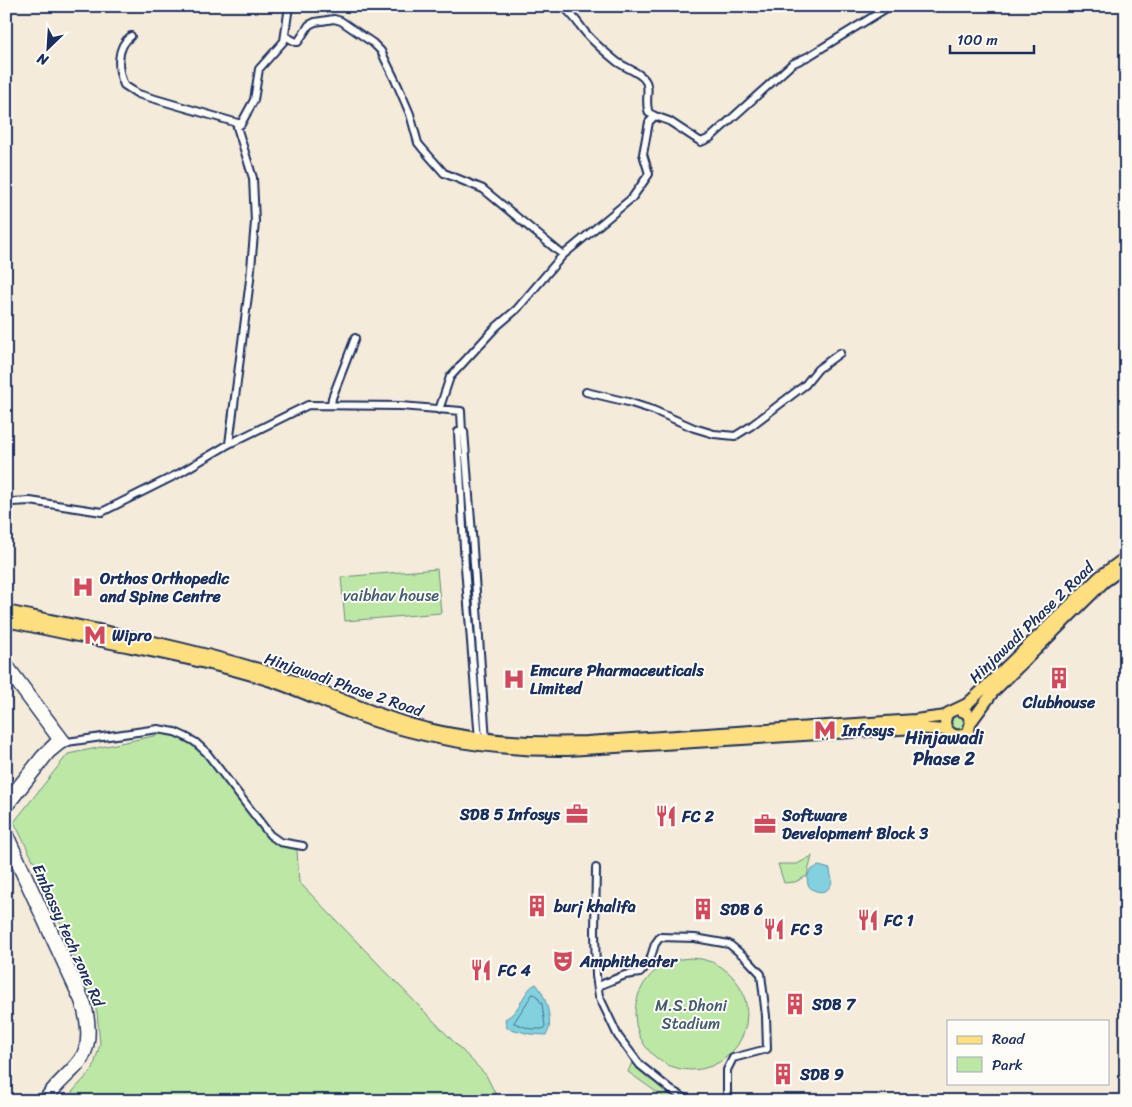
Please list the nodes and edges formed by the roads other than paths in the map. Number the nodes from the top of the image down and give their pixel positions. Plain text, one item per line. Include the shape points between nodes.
1 (289, 6) edge
2 (562, 6) edge
3 (890, 6) edge
4 (131, 36) dead end
5 (285, 36) junction
6 (655, 116) junction
7 (241, 124) junction
8 (563, 255) junction
9 (356, 338) dead end
10 (840, 353) dead end
11 (586, 392) dead end
12 (331, 405) junction
13 (439, 410) junction
14 (462, 432) junction
15 (229, 444) junction
16 (6, 504) edge
17 (464, 534) junction
18 (472, 534) junction
19 (1126, 557) edge
20 (1126, 566) edge
21 (6, 611) edge
22 (6, 621) edge
23 (6, 661) edge
24 (6, 671) edge
25 (957, 709) junction
26 (946, 716) junction
27 (971, 722) junction
28 (946, 730) junction
29 (62, 740) junction
30 (483, 741) junction
31 (6, 799) edge
32 (6, 810) edge
33 (6, 828) edge
34 (6, 843) edge
35 (303, 846) dead end
36 (596, 868) dead end
37 (598, 986) junction
38 (42, 1101) edge
39 (48, 1101) edge
40 (690, 1101) edge
41 (726, 1101) edge

1 - 5 street
2 - 6 street via 570,11 600,48 646,81 646,106
3 - 6 street via 792,64 710,138 701,142
4 - 7 street via 123,42 119,59 124,85 138,94
5 - 7 street via 259,69 254,100
5 - 8 street via 298,42 309,25 334,19 372,43 381,51 398,86 418,142 440,169 483,189
6 - 8 street via 649,122 642,154 649,174 632,198
7 - 15 street via 237,127 253,178 255,222
8 - 13 street via 517,309 496,326 450,377
9 - 12 street
10 - 11 street via 818,369 797,392 735,436 714,434 653,410
12 - 13 street
12 - 15 street via 308,405
13 - 14 street via 461,411
14 - 17 street via 458,432
14 - 18 street
15 - 16 street via 102,512 30,501
17 - 18 street
17 - 30 street
18 - 30 street
19 - 25 main road, Hinjawadi Phase 2 Road via 1099,577 987,687
20 - 27 main road, Hinjawadi Phase 2 Road via 1104,582 993,692
21 - 30 main road, Hinjawadi Phase 2 Road via 156,642 248,666 400,722
22 - 30 main road, Hinjawadi Phase 2 Road via 239,672 398,729 434,738
23 - 29 street
24 - 29 street
25 - 26 main road
25 - 27 main road via 967,713
26 - 28 main road
26 - 30 main road, Hinjawadi Phase 2 Road via 587,742
27 - 28 main road via 970,729 962,735
28 - 30 main road, Hinjawadi Phase 2 Road via 908,728 568,750 535,750
29 - 31 street
29 - 32 street
29 - 35 street via 150,729 175,732 195,742 213,760 270,835 280,842
33 - 39 street, Embassy tech zone Rd via 88,1004 91,1021 91,1041 84,1062
34 - 38 street via 84,1016 82,1052
36 - 37 street
37 - 40 street via 599,996 618,1036 640,1065 670,1090
37 - 41 street via 625,975 640,973 649,963 654,944 660,937 695,938 729,944 746,958 761,974 767,1049 733,1058 727,1070

